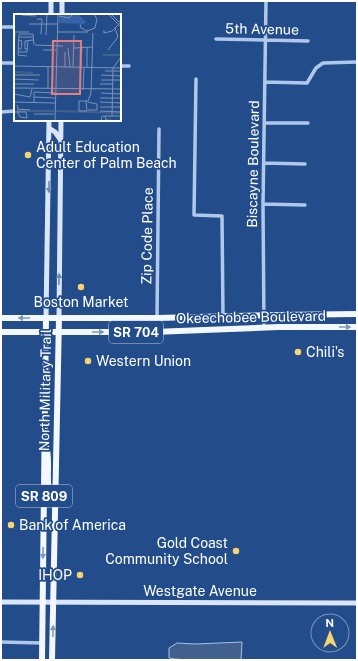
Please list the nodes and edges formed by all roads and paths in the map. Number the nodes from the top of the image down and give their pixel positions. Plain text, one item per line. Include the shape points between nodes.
1 (51, 1) edge
2 (62, 1) edge
3 (266, 1) edge
4 (51, 14) edge
5 (62, 14) edge
6 (1, 27) edge
7 (14, 27) edge
8 (216, 39) dead end
9 (266, 39) junction
10 (308, 41) dead end
11 (14, 62) edge
12 (357, 62) edge
13 (1, 63) edge
14 (121, 66) edge
15 (129, 66) dead end
16 (196, 79) dead end
17 (265, 82) junction
18 (14, 111) edge
19 (1, 112) edge
20 (49, 121) edge
21 (61, 121) edge
22 (264, 123) junction
23 (308, 123) dead end
24 (49, 128) junction
25 (159, 129) dead end
26 (61, 140) junction
27 (264, 164) junction
28 (305, 164) dead end
29 (263, 204) junction
30 (305, 205) dead end
31 (357, 314) edge
32 (264, 315) junction
33 (223, 317) junction
34 (1, 318) edge
35 (46, 318) junction
36 (59, 318) junction
37 (157, 318) junction
38 (357, 327) edge
39 (264, 328) junction
40 (1, 332) edge
41 (46, 332) junction
42 (59, 332) junction
43 (44, 441) junction
44 (55, 502) junction
45 (42, 601) junction
46 (53, 601) junction
47 (1, 602) edge
48 (357, 603) edge
49 (1, 642) edge
50 (42, 643) junction
51 (42, 660) edge
52 (52, 660) edge

1 - 4 main road
2 - 5 main road
3 - 9 street, Biscayne Boulevard
6 - 7 street
8 - 9 street, 5th Avenue
9 - 10 street, 5th Avenue
9 - 17 street, Biscayne Boulevard
11 - 13 street
12 - 17 street via 323,63 316,68 306,83
14 - 15 street
16 - 33 street via 194,216 222,216
17 - 22 street, Biscayne Boulevard
18 - 19 street
20 - 24 main road, North Military Trail / SR 809
21 - 26 main road, North Military Trail / SR 809
22 - 23 street
22 - 27 street, Biscayne Boulevard
24 - 26 main road
24 -> 35 main road, North Military Trail / SR 809
25 - 37 street, Zip Code Place
36 -> 26 main road, North Military Trail / SR 809
27 - 28 street
27 - 29 street, Biscayne Boulevard
29 - 30 street
29 - 32 street, Biscayne Boulevard
31 - 32 main road, Okeechobee Boulevard / SR 704
32 - 33 main road, Okeechobee Boulevard / SR 704
32 - 39 street, Biscayne Boulevard
33 - 37 main road, Okeechobee Boulevard / SR 704
35 -> 34 main road, Okeechobee Boulevard / SR 704
35 - 36 main road, Okeechobee Boulevard / SR 704
35 - 41 main road, North Military Trail / SR 809
36 - 37 main road, Okeechobee Boulevard / SR 704
36 - 42 main road, North Military Trail / SR 809
39 -> 38 main road, Okeechobee Boulevard / SR 704
42 -> 39 main road, Okeechobee Boulevard / SR 704
40 - 41 main road, Okeechobee Boulevard / SR 704
41 - 42 main road, Okeechobee Boulevard / SR 704
41 - 43 main road, North Military Trail / SR 809
42 - 44 main road, North Military Trail / SR 809
43 - 44 main road via 49,454 49,495
43 -> 45 main road, North Military Trail / SR 809
44 - 46 main road, North Military Trail / SR 809
45 - 46 main road, Westgate Avenue
45 - 47 main road, Westgate Avenue
45 - 50 main road, North Military Trail / SR 809
46 - 48 main road, Westgate Avenue
52 -> 46 main road, North Military Trail / SR 809
49 - 50 street
50 - 51 main road, North Military Trail / SR 809

